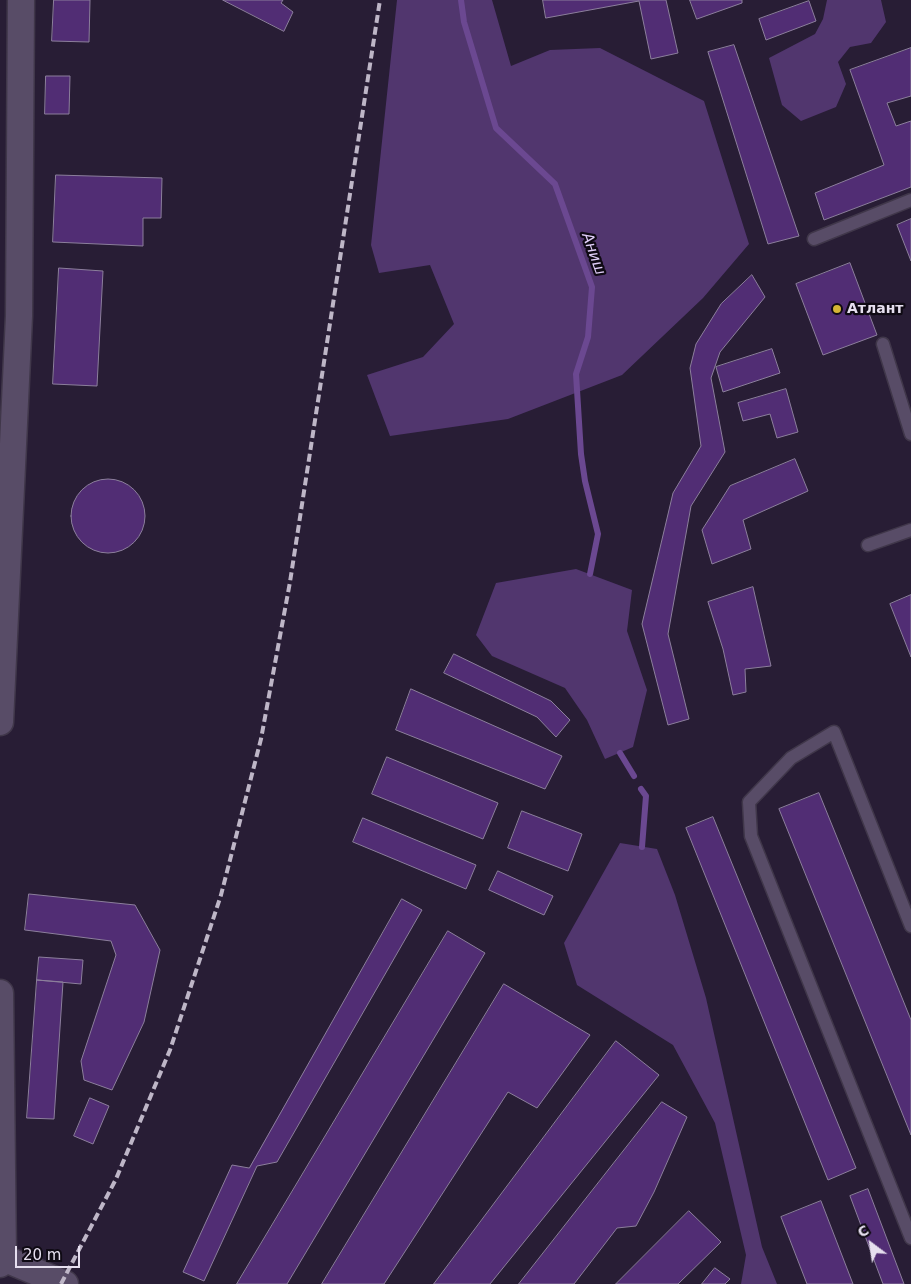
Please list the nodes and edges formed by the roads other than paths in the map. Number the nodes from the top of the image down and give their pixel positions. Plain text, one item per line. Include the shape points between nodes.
1 (21, 0) edge
2 (911, 200) edge
3 (814, 239) dead end
4 (883, 344) dead end
5 (911, 434) edge
6 (911, 530) edge
7 (868, 545) dead end
8 (0, 722) edge
9 (911, 926) edge
10 (0, 993) edge
11 (911, 1238) edge
12 (1, 1260) edge
13 (66, 1284) edge

1 - 8 street via 19,316
2 - 3 lane
4 - 5 lane
6 - 7 lane
9 - 11 lane via 834,732 790,758 749,802 751,836
10 - 12 street
12 - 13 street

